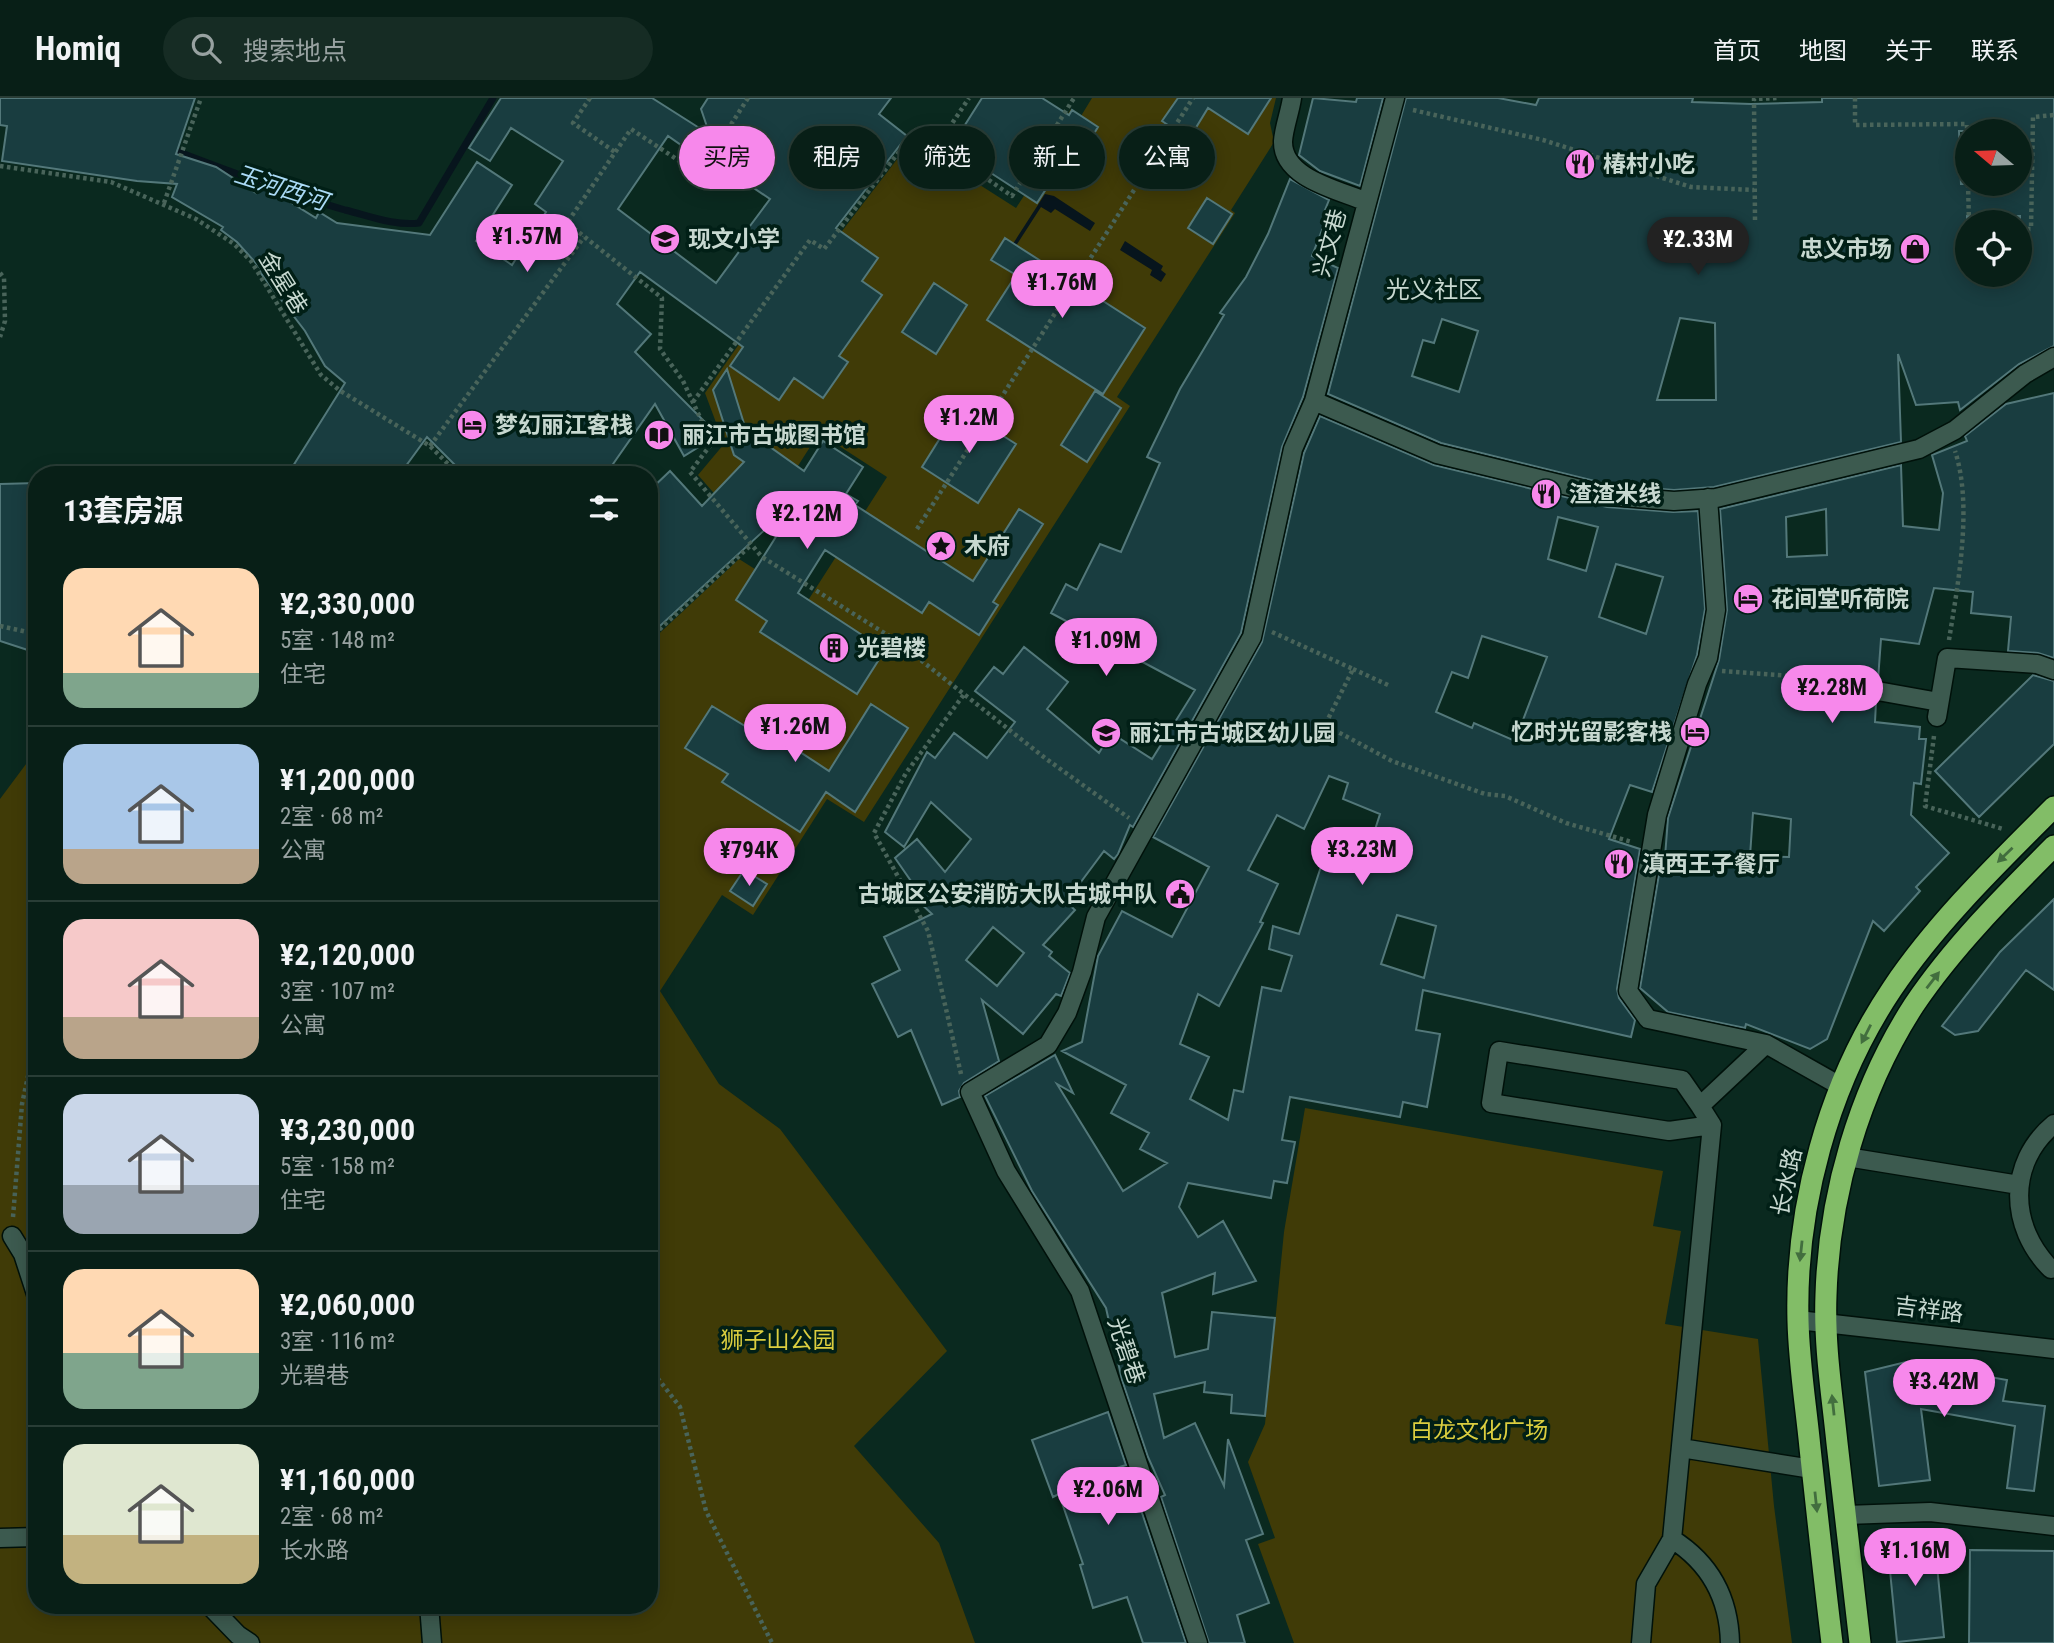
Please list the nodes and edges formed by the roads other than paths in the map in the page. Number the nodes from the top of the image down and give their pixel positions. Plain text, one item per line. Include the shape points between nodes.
1 (1292, 98) edge
2 (1394, 102) edge
3 (1367, 201) junction
4 (2054, 356) edge
5 (1314, 401) junction
6 (1708, 498) junction
7 (2054, 670) edge
8 (1872, 690) road end
9 (2054, 807) edge
10 (2054, 846) edge
11 (1766, 1044) junction
12 (1842, 1087) junction
13 (970, 1092) joint
14 (1700, 1106) junction
15 (2054, 1124) edge
16 (1712, 1125) junction
17 (1847, 1157) junction
18 (2019, 1185) junction
19 (12, 1236) road end
20 (28, 1269) edge
21 (2050, 1269) dead end
22 (1798, 1320) junction
23 (1826, 1323) junction
24 (2054, 1349) edge
25 (1681, 1448) junction
26 (1812, 1468) junction
27 (1846, 1514) junction
28 (2054, 1526) edge
29 (28, 1537) edge
30 (0, 1538) edge
31 (1672, 1539) junction
32 (218, 1614) edge
33 (430, 1614) edge
34 (250, 1643) edge
35 (432, 1643) edge
36 (1198, 1643) edge
37 (1641, 1643) edge
38 (1730, 1643) edge
39 (1832, 1643) edge
40 (1860, 1643) edge

1 - 3 street via 1283,143 1290,163 1304,176
2 - 3 street, 兴文巷
3 - 5 street, 兴文巷
4 - 6 street via 1950,433 1898,454
5 - 6 street via 1450,458 1609,496 1674,501
5 - 13 street, 兴文巷 via 1293,449 1252,637 1096,917 1067,1013 1048,1045
6 - 11 street via 1716,610 1704,669 1657,815 1628,991 1648,1019
7 - 8 street via 2037,664 1947,658 1938,710
9 -> 12 highway, 长水路 via 1913,960 1872,1021
17 -> 10 highway via 1881,1066 1914,1006 1934,977
11 - 12 street
11 - 14 street
12 -> 22 highway, 长水路 via 1818,1161 1804,1231
13 - 36 street, 光碧巷 via 1006,1171 1080,1291
14 - 16 street
14 - 16 street via 1682,1080 1499,1051 1490,1103 1669,1130
15 - 18 street via 2031,1151
16 - 25 street
17 - 18 street
17 - 23 highway via 1831,1235
18 - 21 street via 2022,1227
19 - 20 street
22 - 23 street, 吉祥路
22 - 26 highway, 长水路
23 - 24 street, 吉祥路
27 -> 23 highway
25 - 26 street
25 - 31 street
26 -> 39 highway, 长水路
27 - 28 street via 1930,1512
27 - 40 highway
29 - 30 street
31 - 37 street via 1646,1584
31 - 38 street via 1702,1562 1716,1581 1730,1624
32 - 34 street
33 - 35 street

